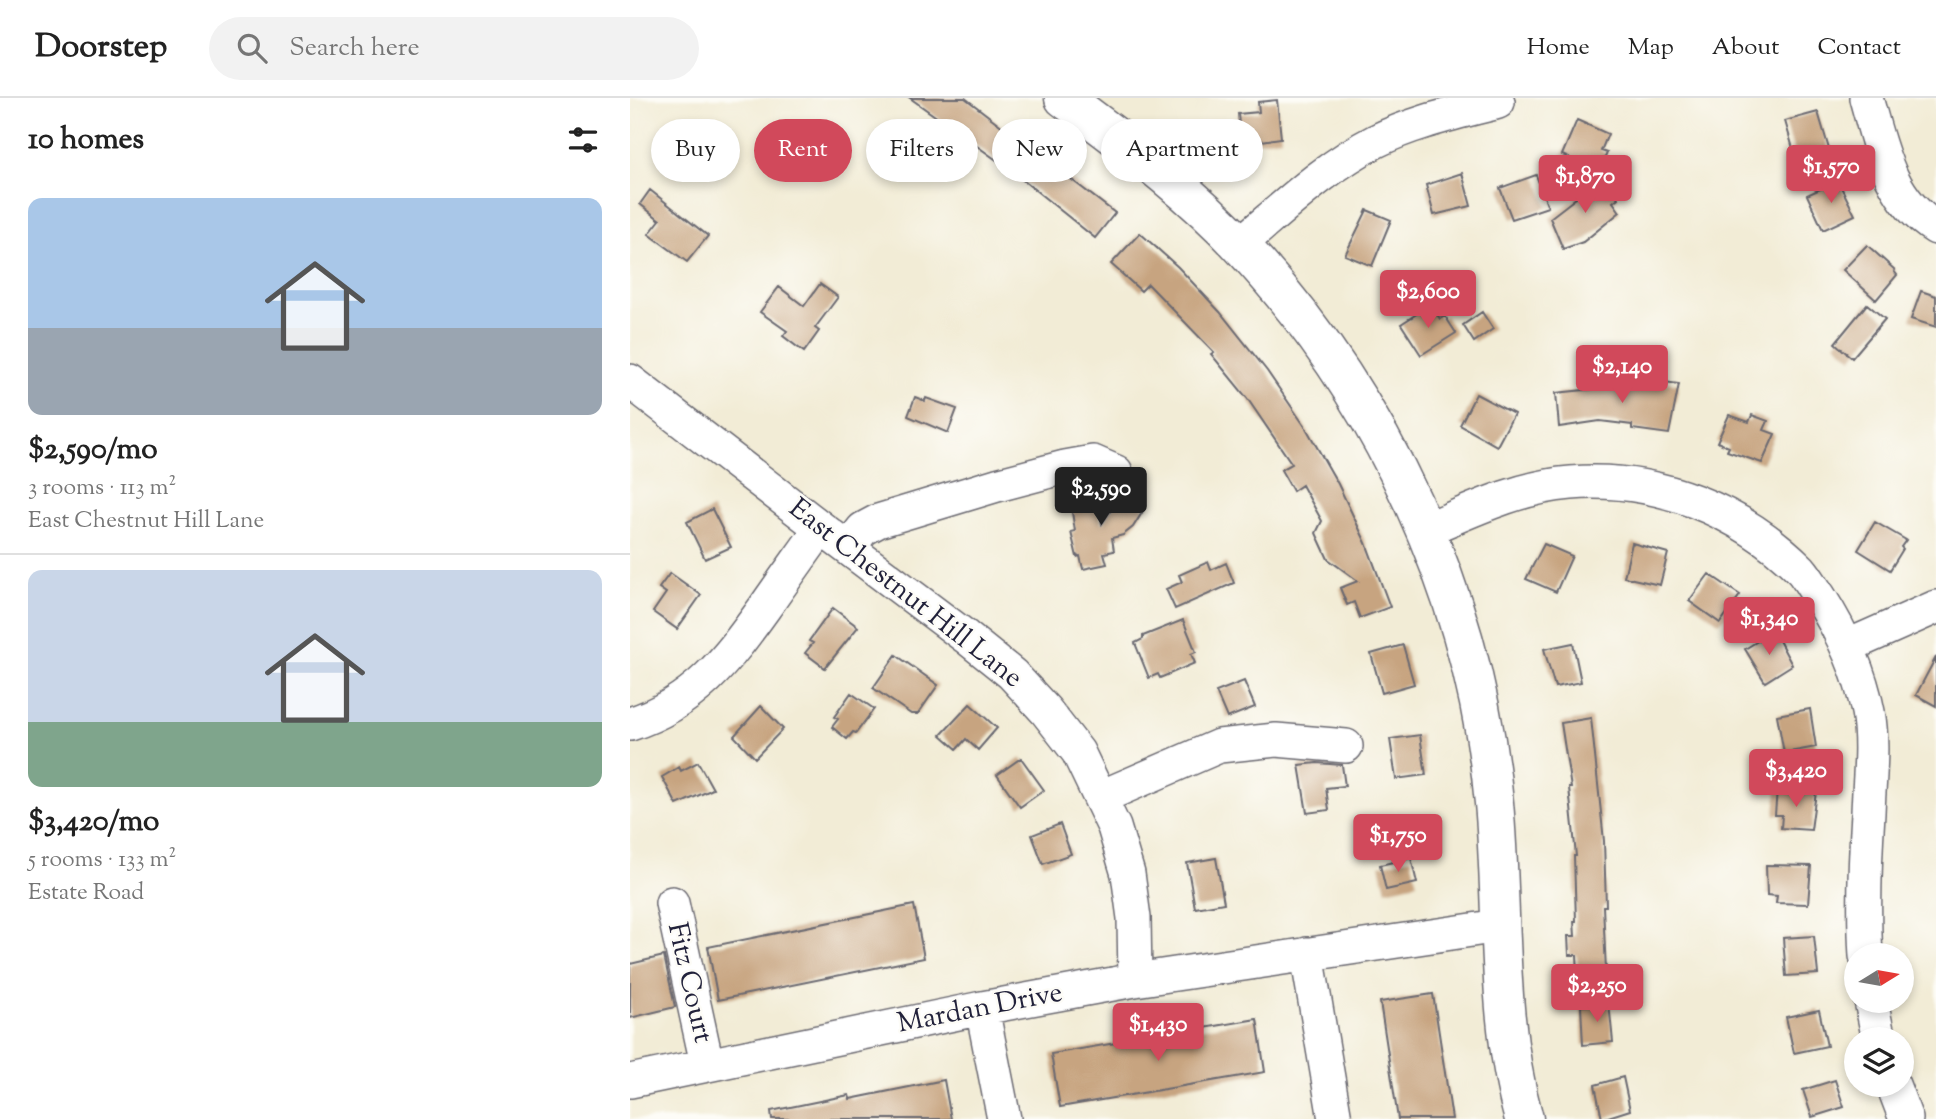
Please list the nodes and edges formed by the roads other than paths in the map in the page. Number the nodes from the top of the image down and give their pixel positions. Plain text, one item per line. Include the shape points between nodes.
1 (1064, 98) edge
2 (1866, 98) edge
3 (1498, 102) dead end
4 (1936, 228) edge
5 (1240, 244) junction
6 (630, 381) edge
7 (1116, 472) dead end
8 (821, 528) junction
9 (1425, 530) junction
10 (848, 548) junction
11 (1936, 607) edge
12 (1848, 646) junction
13 (630, 724) edge
14 (1346, 746) dead end
15 (1101, 797) junction
16 (672, 903) dead end
17 (1499, 926) junction
18 (1865, 943) edge
19 (1307, 954) junction
20 (1135, 980) junction
21 (982, 1008) junction
22 (707, 1064) junction
23 (630, 1081) edge
24 (1898, 1097) edge
25 (1004, 1119) edge
26 (1335, 1119) edge
27 (1524, 1119) edge
28 (1906, 1119) edge

1 - 5 main road via 1192,199
2 - 4 street via 1895,187 1910,207
3 - 5 street via 1426,121 1376,141 1340,162
5 - 9 main road via 1286,298 1362,406
6 - 8 street, East Chestnut Hill Lane
7 - 10 street via 1093,462 997,485 878,521 863,529
8 - 10 street, East Chestnut Hill Lane
8 - 13 street via 728,658 691,692 654,716
9 - 12 street via 1533,488 1611,482 1661,490 1731,517 1765,541 1802,572
9 - 17 main road via 1473,672 1494,804
10 - 15 street, East Chestnut Hill Lane via 1030,691 1078,752
11 - 12 street
12 - 18 street via 1869,715
14 - 15 street via 1276,740 1219,746
15 - 20 street, East Chestnut Hill Lane via 1128,874
16 - 22 street, Fitz Court
17 - 19 street, Mardan Drive
17 - 27 main road via 1503,997
19 - 20 street, Mardan Drive
19 - 26 street
20 - 21 street, Mardan Drive
21 - 22 street, Mardan Drive
21 - 25 street
22 - 23 street, Mardan Drive
24 - 28 street

